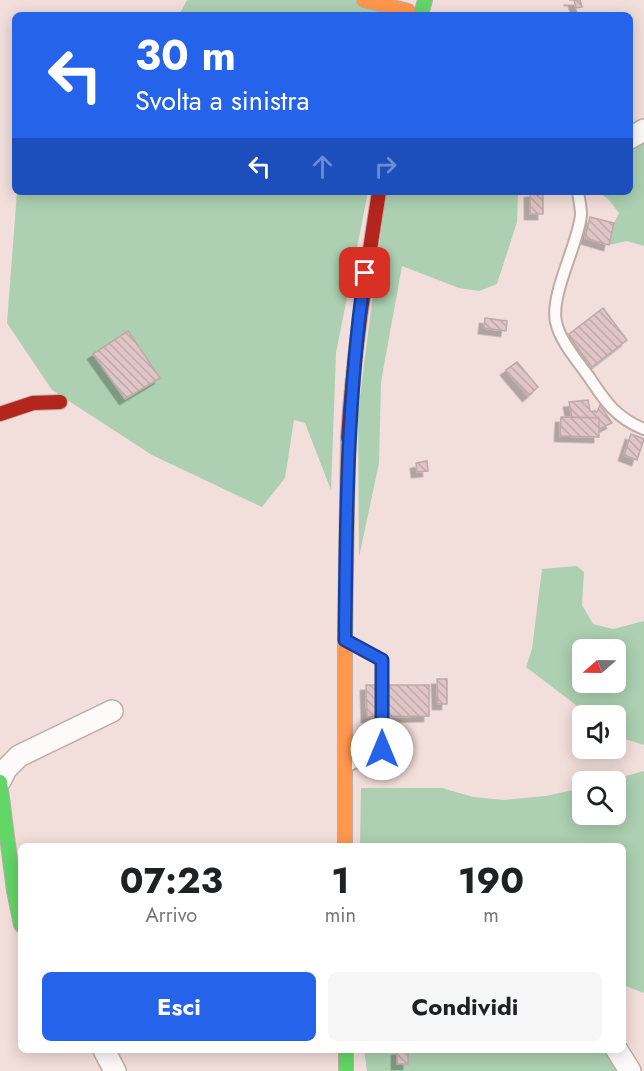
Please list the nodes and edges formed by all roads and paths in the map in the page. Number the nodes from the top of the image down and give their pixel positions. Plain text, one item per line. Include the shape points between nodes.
1 (364, 0) edge
2 (425, 0) edge
3 (411, 12) edge
4 (416, 12) edge
5 (379, 195) edge
6 (578, 195) edge
7 (60, 402) dead end
8 (0, 414) edge
9 (644, 429) edge
10 (345, 640) junction
11 (112, 711) dead end
12 (345, 768) junction
13 (0, 782) edge
14 (345, 843) edge
15 (18, 910) edge
16 (106, 1053) edge
17 (346, 1053) edge
18 (619, 1053) edge
19 (115, 1071) edge
20 (346, 1071) edge
21 (630, 1071) edge

1 - 3 main road
2 - 4 main road
5 - 10 main road via 351,386
6 - 9 lane via 579,227 555,308 556,321 601,396 628,423
7 - 8 main road via 33,403
10 - 12 main road
10 - 12 lane via 382,660 382,749
11 - 13 street via 19,756
12 - 14 main road
13 - 15 main road
16 - 19 street
17 - 20 main road
18 - 21 street

